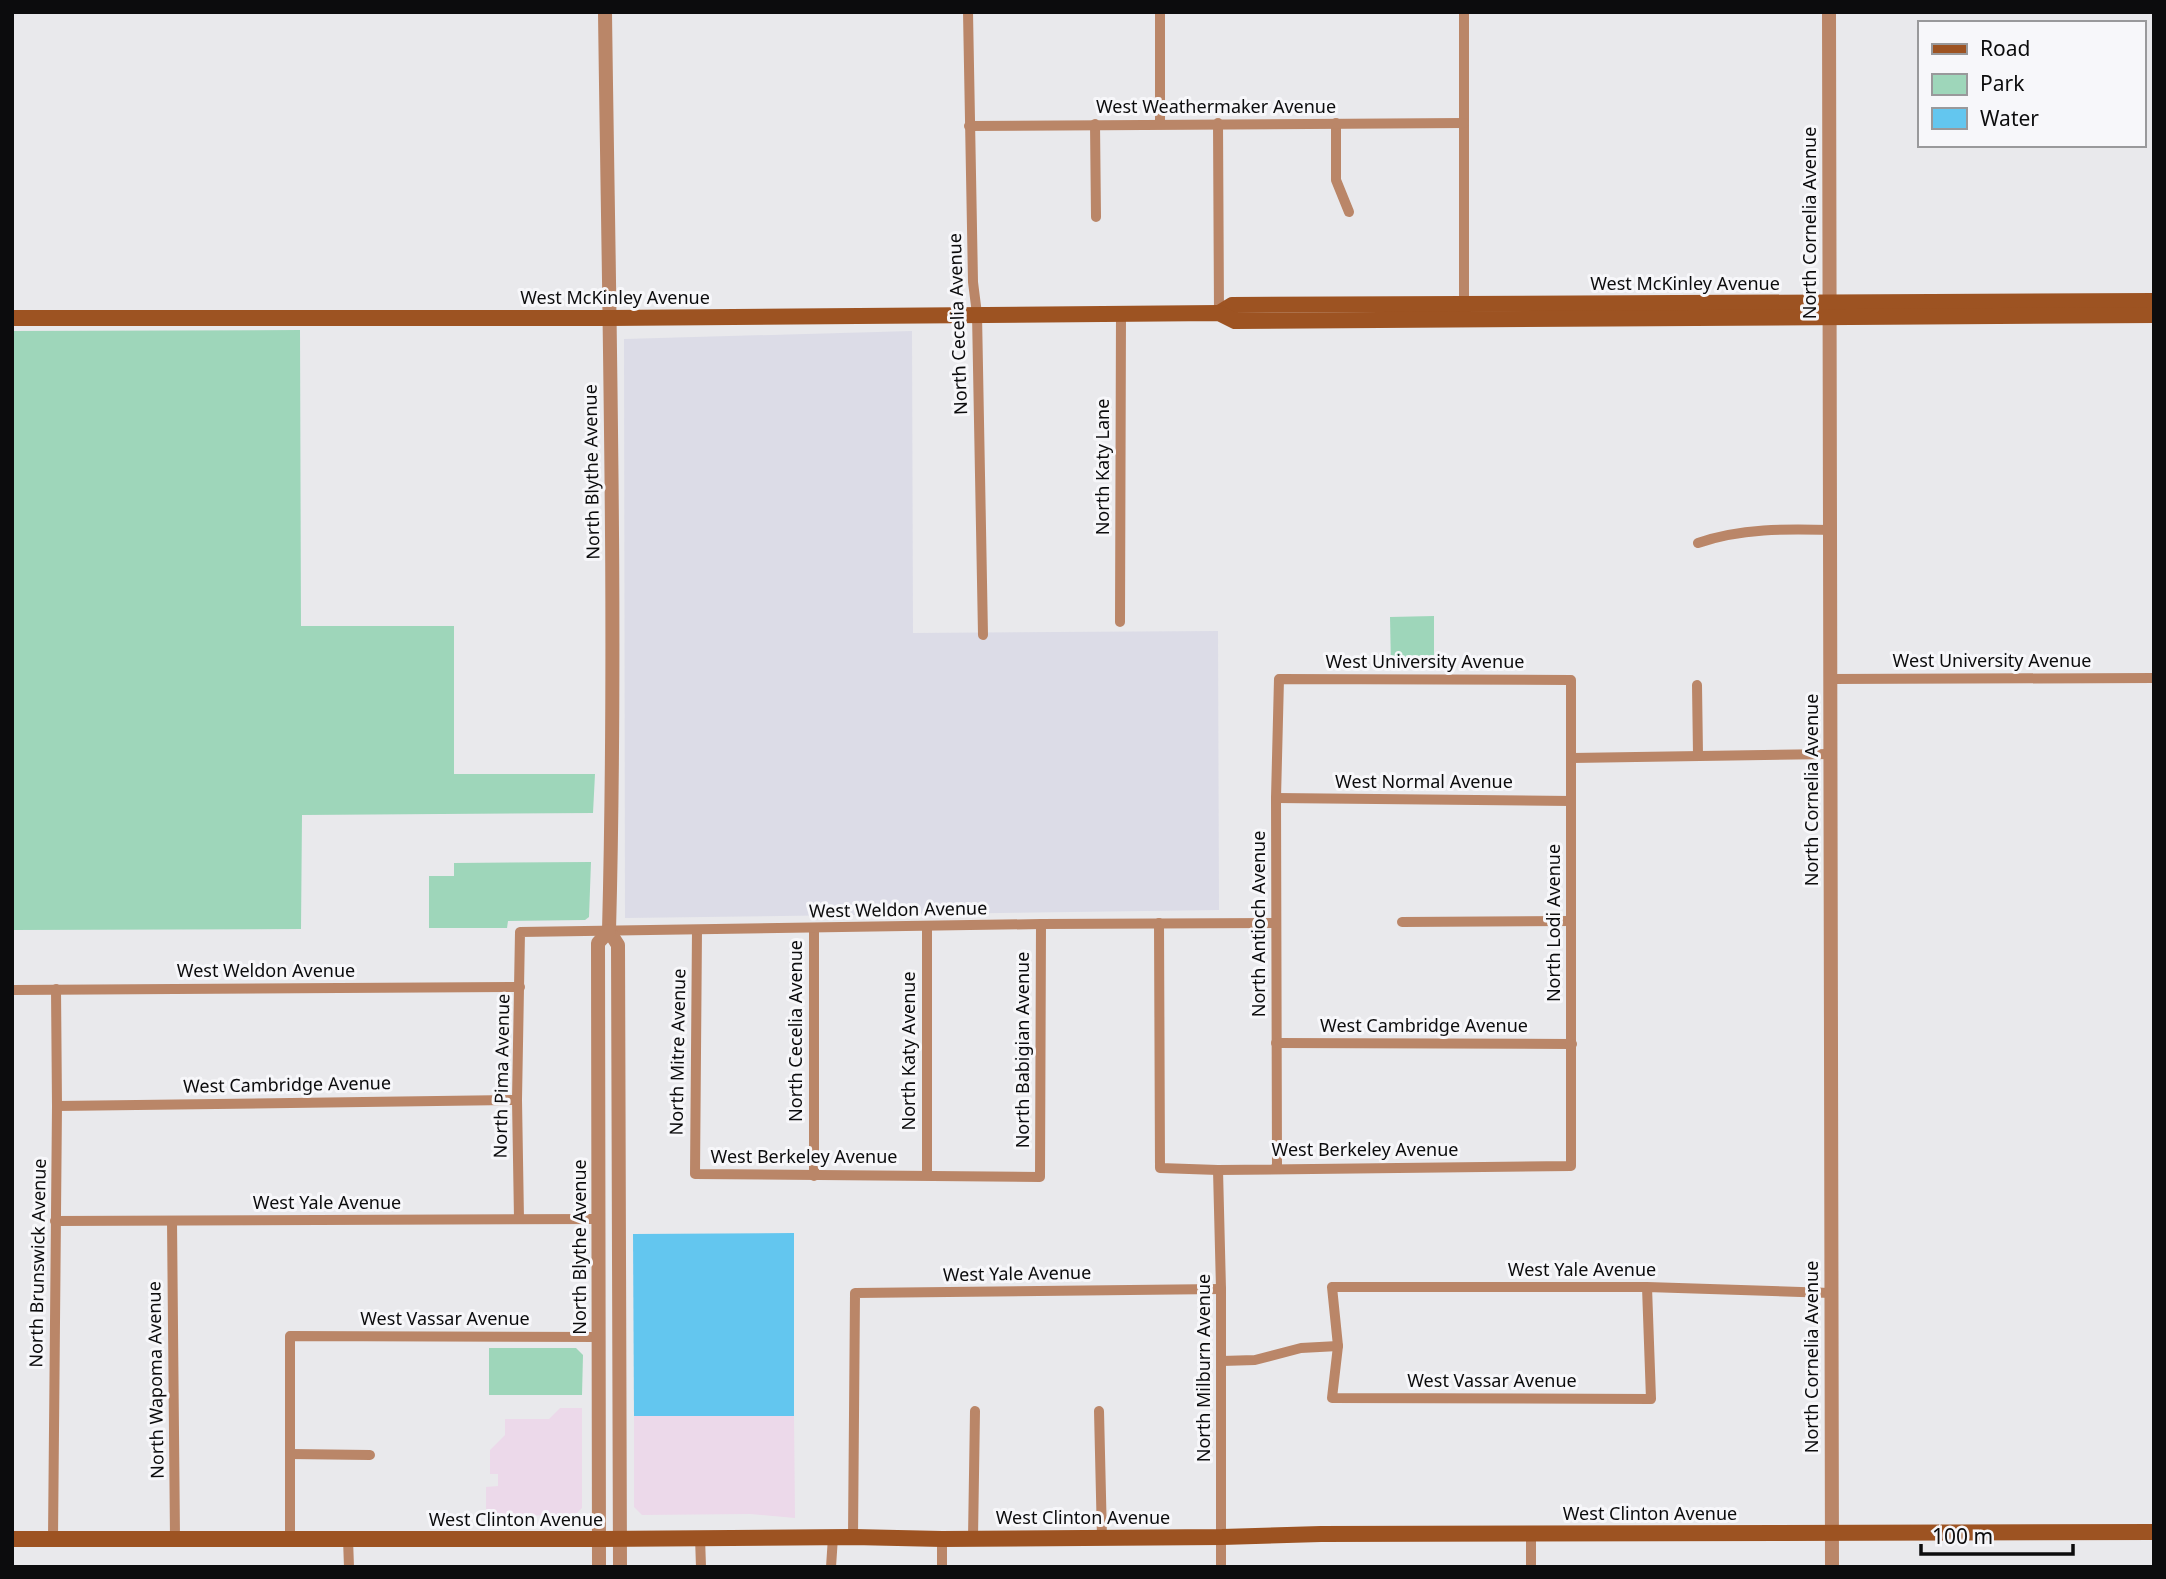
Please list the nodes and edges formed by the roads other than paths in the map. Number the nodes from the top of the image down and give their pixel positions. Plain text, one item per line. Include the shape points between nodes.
1 (605, 12) edge
2 (968, 12) edge
3 (1160, 12) edge
4 (1464, 12) edge
5 (1829, 12) edge
6 (1160, 123) junction
7 (1218, 123) junction
8 (1336, 123) junction
9 (1464, 123) junction
10 (1095, 124) junction
11 (969, 126) junction
12 (1349, 212) dead end
13 (1096, 216) dead end
14 (2154, 301) edge
15 (1464, 304) junction
16 (1830, 309) junction
17 (1121, 313) junction
18 (1219, 313) junction
19 (978, 314) junction
20 (2154, 315) edge
21 (12, 318) edge
22 (609, 318) junction
23 (1830, 530) junction
24 (1698, 543) dead end
25 (1120, 622) dead end
26 (983, 635) dead end
27 (2154, 678) edge
28 (1279, 679) joint
29 (1831, 679) junction
30 (1571, 680) joint
31 (1697, 685) dead end
32 (1831, 754) junction
33 (1698, 755) junction
34 (1572, 758) junction
35 (1276, 798) junction
36 (1571, 801) junction
37 (1571, 921) junction
38 (1402, 922) dead end
39 (1159, 923) junction
40 (1276, 923) junction
41 (1041, 924) junction
42 (926, 926) junction
43 (814, 929) junction
44 (697, 930) junction
45 (609, 931) junction
46 (520, 932) joint
47 (520, 987) junction
48 (56, 989) junction
49 (12, 990) edge
50 (1276, 1043) junction
51 (1572, 1044) junction
52 (517, 1100) junction
53 (57, 1106) junction
54 (1571, 1166) joint
55 (1277, 1168) junction
56 (1219, 1170) junction
57 (695, 1174) joint
58 (814, 1175) junction
59 (927, 1175) junction
60 (1040, 1177) joint
61 (519, 1219) junction
62 (599, 1219) junction
63 (55, 1221) junction
64 (172, 1221) junction
65 (1647, 1287) junction
66 (1221, 1289) junction
67 (1831, 1293) junction
68 (599, 1337) junction
69 (1338, 1346) junction
70 (1222, 1361) junction
71 (975, 1411) dead end
72 (1099, 1411) dead end
73 (290, 1454) junction
74 (370, 1455) dead end
75 (2154, 1532) edge
76 (1832, 1533) junction
77 (1531, 1534) junction
78 (700, 1537) junction
79 (833, 1537) junction
80 (853, 1537) junction
81 (1222, 1537) junction
82 (53, 1538) junction
83 (175, 1538) junction
84 (973, 1538) junction
85 (1102, 1538) junction
86 (12, 1539) edge
87 (348, 1539) junction
88 (599, 1539) junction
89 (620, 1539) junction
90 (942, 1539) junction
91 (290, 1540) junction
92 (349, 1567) edge
93 (599, 1567) edge
94 (620, 1567) edge
95 (701, 1567) edge
96 (831, 1567) edge
97 (942, 1567) edge
98 (1222, 1567) edge
99 (1531, 1567) edge
100 (1832, 1567) edge

1 - 22 street, North Blythe Avenue
2 - 11 street, North Cecelia Avenue
3 - 6 street
4 - 9 street
5 - 16 street, North Cornelia Avenue
6 - 7 street, West Weathermaker Avenue
6 - 10 street, West Weathermaker Avenue
7 - 8 street, West Weathermaker Avenue
7 - 18 street
8 - 9 street, West Weathermaker Avenue
8 - 12 street via 1336,180
9 - 15 street
10 - 11 street, West Weathermaker Avenue
10 - 13 street
11 - 19 street, North Cecelia Avenue
14 - 16 main road, West McKinley Avenue
15 - 16 main road, West McKinley Avenue
15 - 18 main road, West McKinley Avenue via 1232,305
16 - 18 main road, West McKinley Avenue via 1235,321
16 - 20 main road, West McKinley Avenue
16 - 23 street, North Cornelia Avenue
17 - 18 main road, West McKinley Avenue
17 - 19 main road, West McKinley Avenue
17 - 25 street, North Katy Lane
19 - 22 main road, West McKinley Avenue
19 - 26 street, North Cecelia Avenue
21 - 22 main road, West McKinley Avenue
22 - 45 street, North Blythe Avenue
23 - 24 street via 1761,530
23 - 29 street, North Cornelia Avenue
27 - 29 street, West University Avenue
28 - 30 street, West University Avenue
28 - 35 street, North Antioch Avenue
29 - 32 street, North Cornelia Avenue
30 - 34 street, North Lodi Avenue
31 - 33 street
32 - 33 street
32 - 67 street, North Cornelia Avenue
33 - 34 street
34 - 36 street, North Lodi Avenue
35 - 36 street, West Normal Avenue
35 - 40 street, North Antioch Avenue
36 - 37 street, North Lodi Avenue
37 - 38 street
37 - 51 street, North Lodi Avenue
39 - 40 street, West Weldon Avenue
39 - 41 street, West Weldon Avenue
39 - 56 street, West Berkeley Avenue via 1160,1168
40 - 50 street, North Antioch Avenue
41 - 42 street, West Weldon Avenue
41 - 60 street, North Babigian Avenue
42 - 43 street, West Weldon Avenue
42 - 59 street, North Katy Avenue
43 - 44 street, West Weldon Avenue
43 - 58 street, North Cecelia Avenue
44 - 45 street, West Weldon Avenue
44 - 57 street, North Mitre Avenue
45 - 46 street, West Weldon Avenue
45 - 62 street, North Blythe Avenue via 598,943
45 - 89 street, North Blythe Avenue via 618,945
46 - 47 street, North Pima Avenue
47 - 48 street, West Weldon Avenue
47 - 52 street, North Pima Avenue
48 - 49 street, West Weldon Avenue
48 - 53 street, North Brunswick Avenue
50 - 51 street, West Cambridge Avenue
50 - 55 street, North Antioch Avenue
51 - 54 street, North Lodi Avenue
52 - 53 street, West Cambridge Avenue
52 - 61 street, North Pima Avenue
53 - 63 street, North Brunswick Avenue
54 - 55 street, West Berkeley Avenue
55 - 56 street, West Berkeley Avenue
56 - 66 street, North Milburn Avenue
57 - 58 street, West Berkeley Avenue
58 - 59 street, West Berkeley Avenue
59 - 60 street, West Berkeley Avenue
61 - 62 street, West Yale Avenue
61 - 64 street, West Yale Avenue
62 - 68 street, North Blythe Avenue
63 - 64 street, West Yale Avenue
63 - 82 street, North Brunswick Avenue
64 - 83 street, North Wapoma Avenue
65 - 67 street, West Yale Avenue
65 - 69 street, West Yale Avenue via 1332,1287
65 - 69 street, West Vassar Avenue via 1651,1399 1332,1398
66 - 70 street, North Milburn Avenue
66 - 80 street, West Yale Avenue via 855,1293
67 - 76 street, North Cornelia Avenue
68 - 73 street, West Vassar Avenue via 290,1336
68 - 88 street, North Blythe Avenue
69 - 70 street
70 - 81 street, North Milburn Avenue
71 - 84 street
72 - 85 street
73 - 74 street
73 - 91 street
75 - 76 main road, West Clinton Avenue
76 - 77 main road, West Clinton Avenue
76 - 100 street, North Cornelia Avenue
77 - 81 main road, West Clinton Avenue
77 - 99 street
78 - 79 main road, West Clinton Avenue
78 - 89 main road, West Clinton Avenue
78 - 95 street
79 - 80 main road, West Clinton Avenue
79 - 96 street
80 - 90 main road, West Clinton Avenue
81 - 85 main road, West Clinton Avenue
81 - 98 street, North Milburn Avenue
82 - 83 main road, West Clinton Avenue
82 - 86 main road, West Clinton Avenue
83 - 91 main road, West Clinton Avenue
84 - 85 main road, West Clinton Avenue
84 - 90 main road, West Clinton Avenue
87 - 88 main road, West Clinton Avenue
87 - 91 main road, West Clinton Avenue
87 - 92 street
88 - 89 main road, West Clinton Avenue
88 - 93 street, North Blythe Avenue
89 - 94 street, North Blythe Avenue
90 - 97 street

